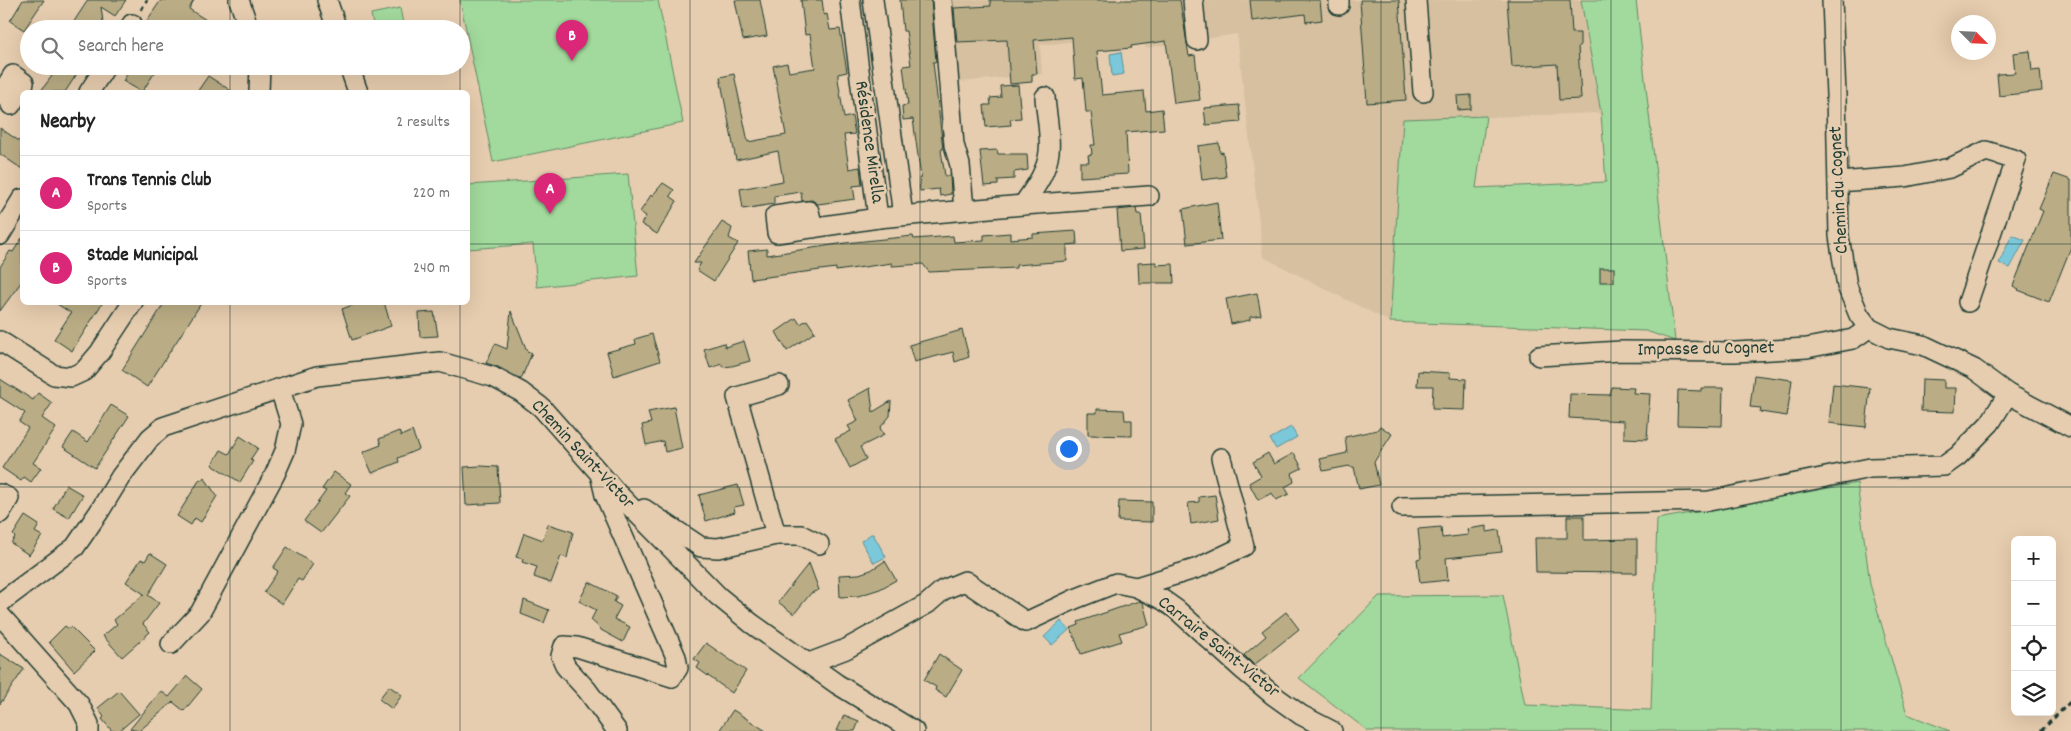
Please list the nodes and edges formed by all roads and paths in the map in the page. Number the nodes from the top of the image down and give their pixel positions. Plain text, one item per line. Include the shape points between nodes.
1 (239, 0) edge
2 (327, 0) edge
3 (850, 0) edge
4 (873, 0) edge
5 (942, 0) edge
6 (1192, 0) edge
7 (1416, 0) edge
8 (1832, 0) edge
9 (246, 20) edge
10 (334, 20) edge
11 (1197, 40) dead end
12 (100, 75) edge
13 (260, 75) edge
14 (352, 75) edge
15 (91, 90) edge
16 (259, 90) edge
17 (357, 90) edge
18 (1423, 92) dead end
19 (1045, 97) dead end
20 (1838, 182) junction
21 (1149, 196) dead end
22 (20, 202) edge
23 (1023, 204) junction
24 (964, 210) junction
25 (904, 215) junction
26 (878, 218) junction
27 (812, 228) dead end
28 (0, 235) edge
29 (1968, 302) dead end
30 (131, 305) edge
31 (1869, 328) junction
32 (0, 341) edge
33 (1539, 356) dead end
34 (779, 385) dead end
35 (280, 389) junction
36 (2008, 394) junction
37 (2071, 427) edge
38 (1221, 458) dead end
39 (600, 472) junction
40 (617, 493) junction
41 (0, 494) edge
42 (1402, 507) dead end
43 (0, 513) edge
44 (776, 535) junction
45 (819, 544) dead end
46 (1136, 587) junction
47 (0, 603) edge
48 (0, 615) edge
49 (171, 644) dead end
50 (809, 663) junction
51 (2071, 702) edge
52 (89, 731) edge
53 (617, 731) edge
54 (914, 731) edge
55 (1332, 731) edge
56 (2041, 731) edge

1 - 9 street
2 - 10 street
3 - 26 street, Résidence Mirella
4 - 25 street
5 - 24 street via 954,145 960,165
6 - 11 street
7 - 18 street
8 - 20 street, Chemin du Cognet
12 - 15 street
13 - 16 street
14 - 17 street
19 - 23 street via 1049,152 1046,167
20 - 29 street via 1905,177 1950,168 1986,151 2016,160
20 - 31 street, Chemin du Cognet via 1839,236 1847,286
21 - 23 street
22 - 28 street
23 - 24 street
24 - 25 street
25 - 26 street
26 - 27 street, Résidence Mirella
30 - 32 street via 100,352 84,371 71,377 54,375
31 - 33 street, Impasse du Cognet via 1853,339 1807,348 1735,352 1621,351
31 - 36 street via 1966,365
34 - 44 street via 737,397
35 - 39 street, Chemin Saint-Victor via 317,376 440,362 493,377 521,392 541,407
35 - 47 street, Chemin Saint-Victor via 162,427 121,476 75,547
35 - 49 street via 291,424 285,451 200,612
36 - 37 street
36 - 42 street via 1990,423 1944,466 1870,468 1709,501
38 - 46 street via 1244,546 1198,568
39 - 40 street, Chemin Saint-Victor
39 - 53 street via 605,495 678,668 672,677 577,647 564,646 561,656 566,667
40 - 44 street via 701,547 718,548
40 - 50 street, Chemin Saint-Victor via 718,596
41 - 43 street via 9,498
44 - 45 street via 801,535
46 - 50 street, Carraire Saint-Victor via 1116,583 1026,622 965,581 943,590 926,604 846,649
46 - 55 street, Carraire Saint-Victor via 1176,610 1273,695
48 - 52 street via 80,704
50 - 54 street, Chemin Saint-Victor
51 - 56 path

